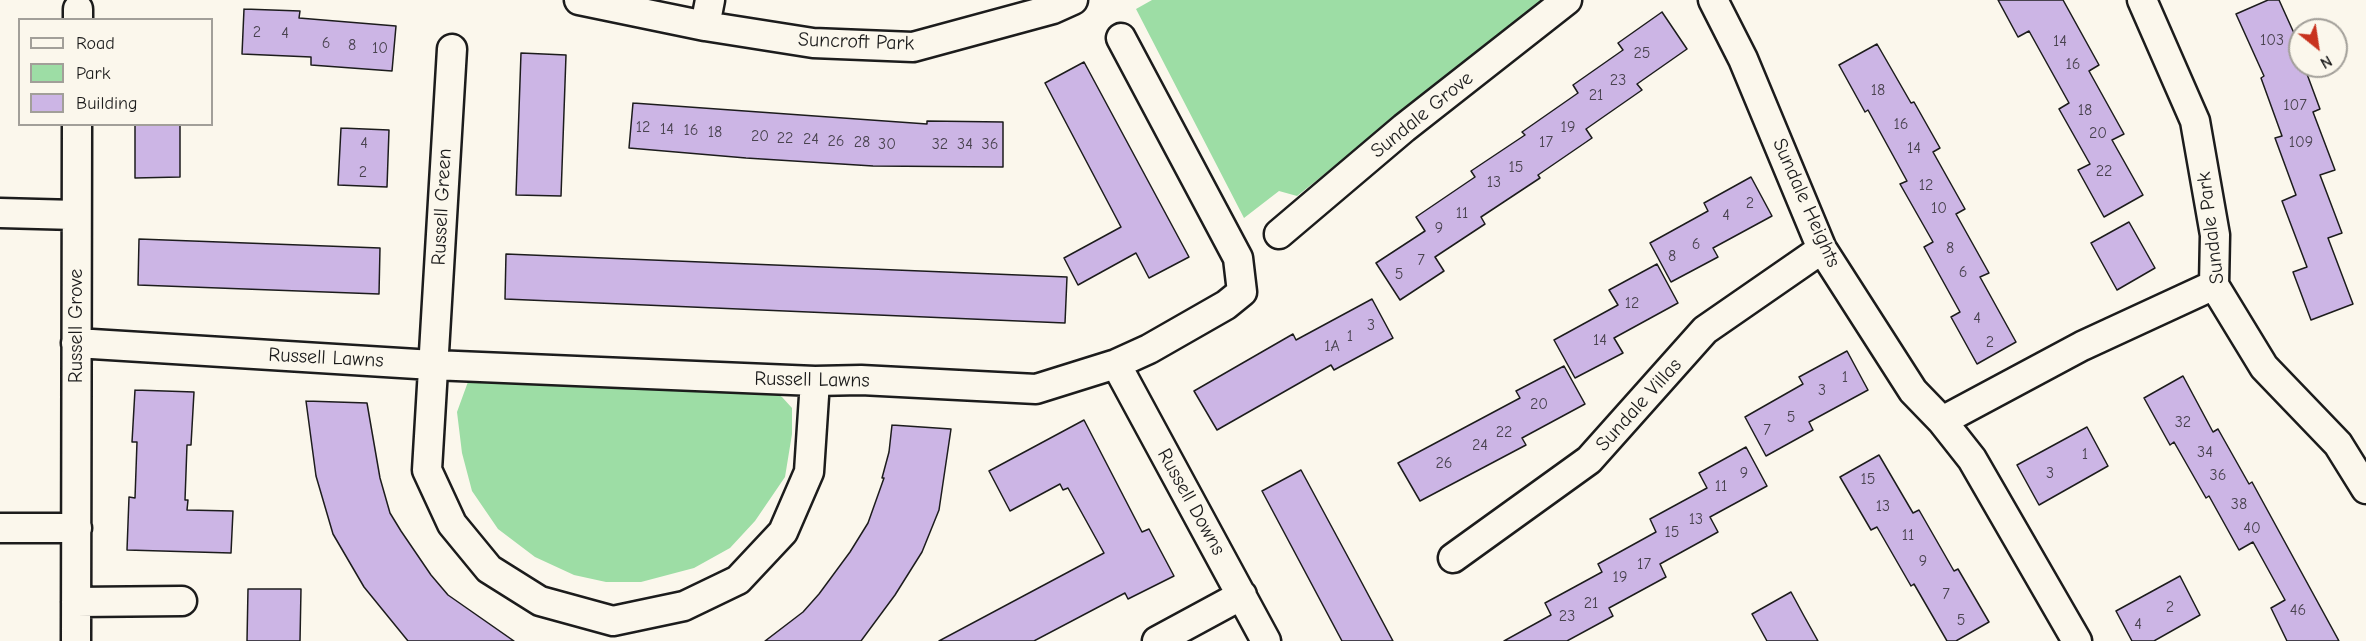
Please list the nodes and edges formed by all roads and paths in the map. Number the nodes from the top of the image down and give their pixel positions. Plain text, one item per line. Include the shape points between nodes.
1 (579, 0) edge
2 (1073, 0) edge
3 (1567, 0) edge
4 (1713, 0) edge
5 (2142, 0) edge
6 (707, 13) edge
7 (1121, 38) dead end
8 (452, 49) dead end
9 (77, 126) edge
10 (0, 213) edge
11 (76, 215) junction
12 (1280, 234) dead end
13 (1822, 249) junction
14 (2214, 285) junction
15 (76, 343) junction
16 (1116, 363) junction
17 (433, 365) junction
18 (815, 381) junction
19 (1942, 421) junction
20 (2366, 489) edge
21 (0, 528) edge
22 (77, 528) junction
23 (1453, 558) dead end
24 (1242, 595) junction
25 (182, 600) dead end
26 (76, 602) junction
27 (612, 631) edge
28 (76, 641) edge
29 (1157, 641) edge
30 (1266, 641) edge
31 (2077, 641) edge

1 - 6 street, Suncroft Park
2 - 6 street, Suncroft Park via 913,47 813,43
3 - 12 street, Sundale Grove via 1404,128
4 - 13 street, Sundale Heights via 1743,59
5 - 14 street, Sundale Park via 2195,121 2215,235
7 - 16 street, Russell Lawns via 1238,258 1242,292 1168,338
8 - 17 street, Russell Green
9 - 11 street, Russell Grove
10 - 11 street
11 - 15 street, Russell Grove
13 - 19 street, Sundale Heights via 1913,390
13 - 23 street, Sundale Villas via 1705,330 1589,460
14 - 19 street via 2082,346
14 - 20 street, Sundale Park via 2264,367 2338,444
15 - 17 street, Russell Lawns
15 - 22 street, Russell Grove
16 - 18 street, Russell Lawns via 1036,389
16 - 24 street, Russell Downs
17 - 18 street, Russell Lawns
17 - 27 street, Russell Green via 427,470 452,524 489,569 540,601
18 - 27 street via 809,472 783,532 738,580 684,606
19 - 31 street, Sundale Heights via 1972,459
21 - 22 street
22 - 26 street, Russell Grove
24 - 29 street
24 - 30 street, Russell Downs
25 - 26 street
26 - 28 street, Russell Grove

